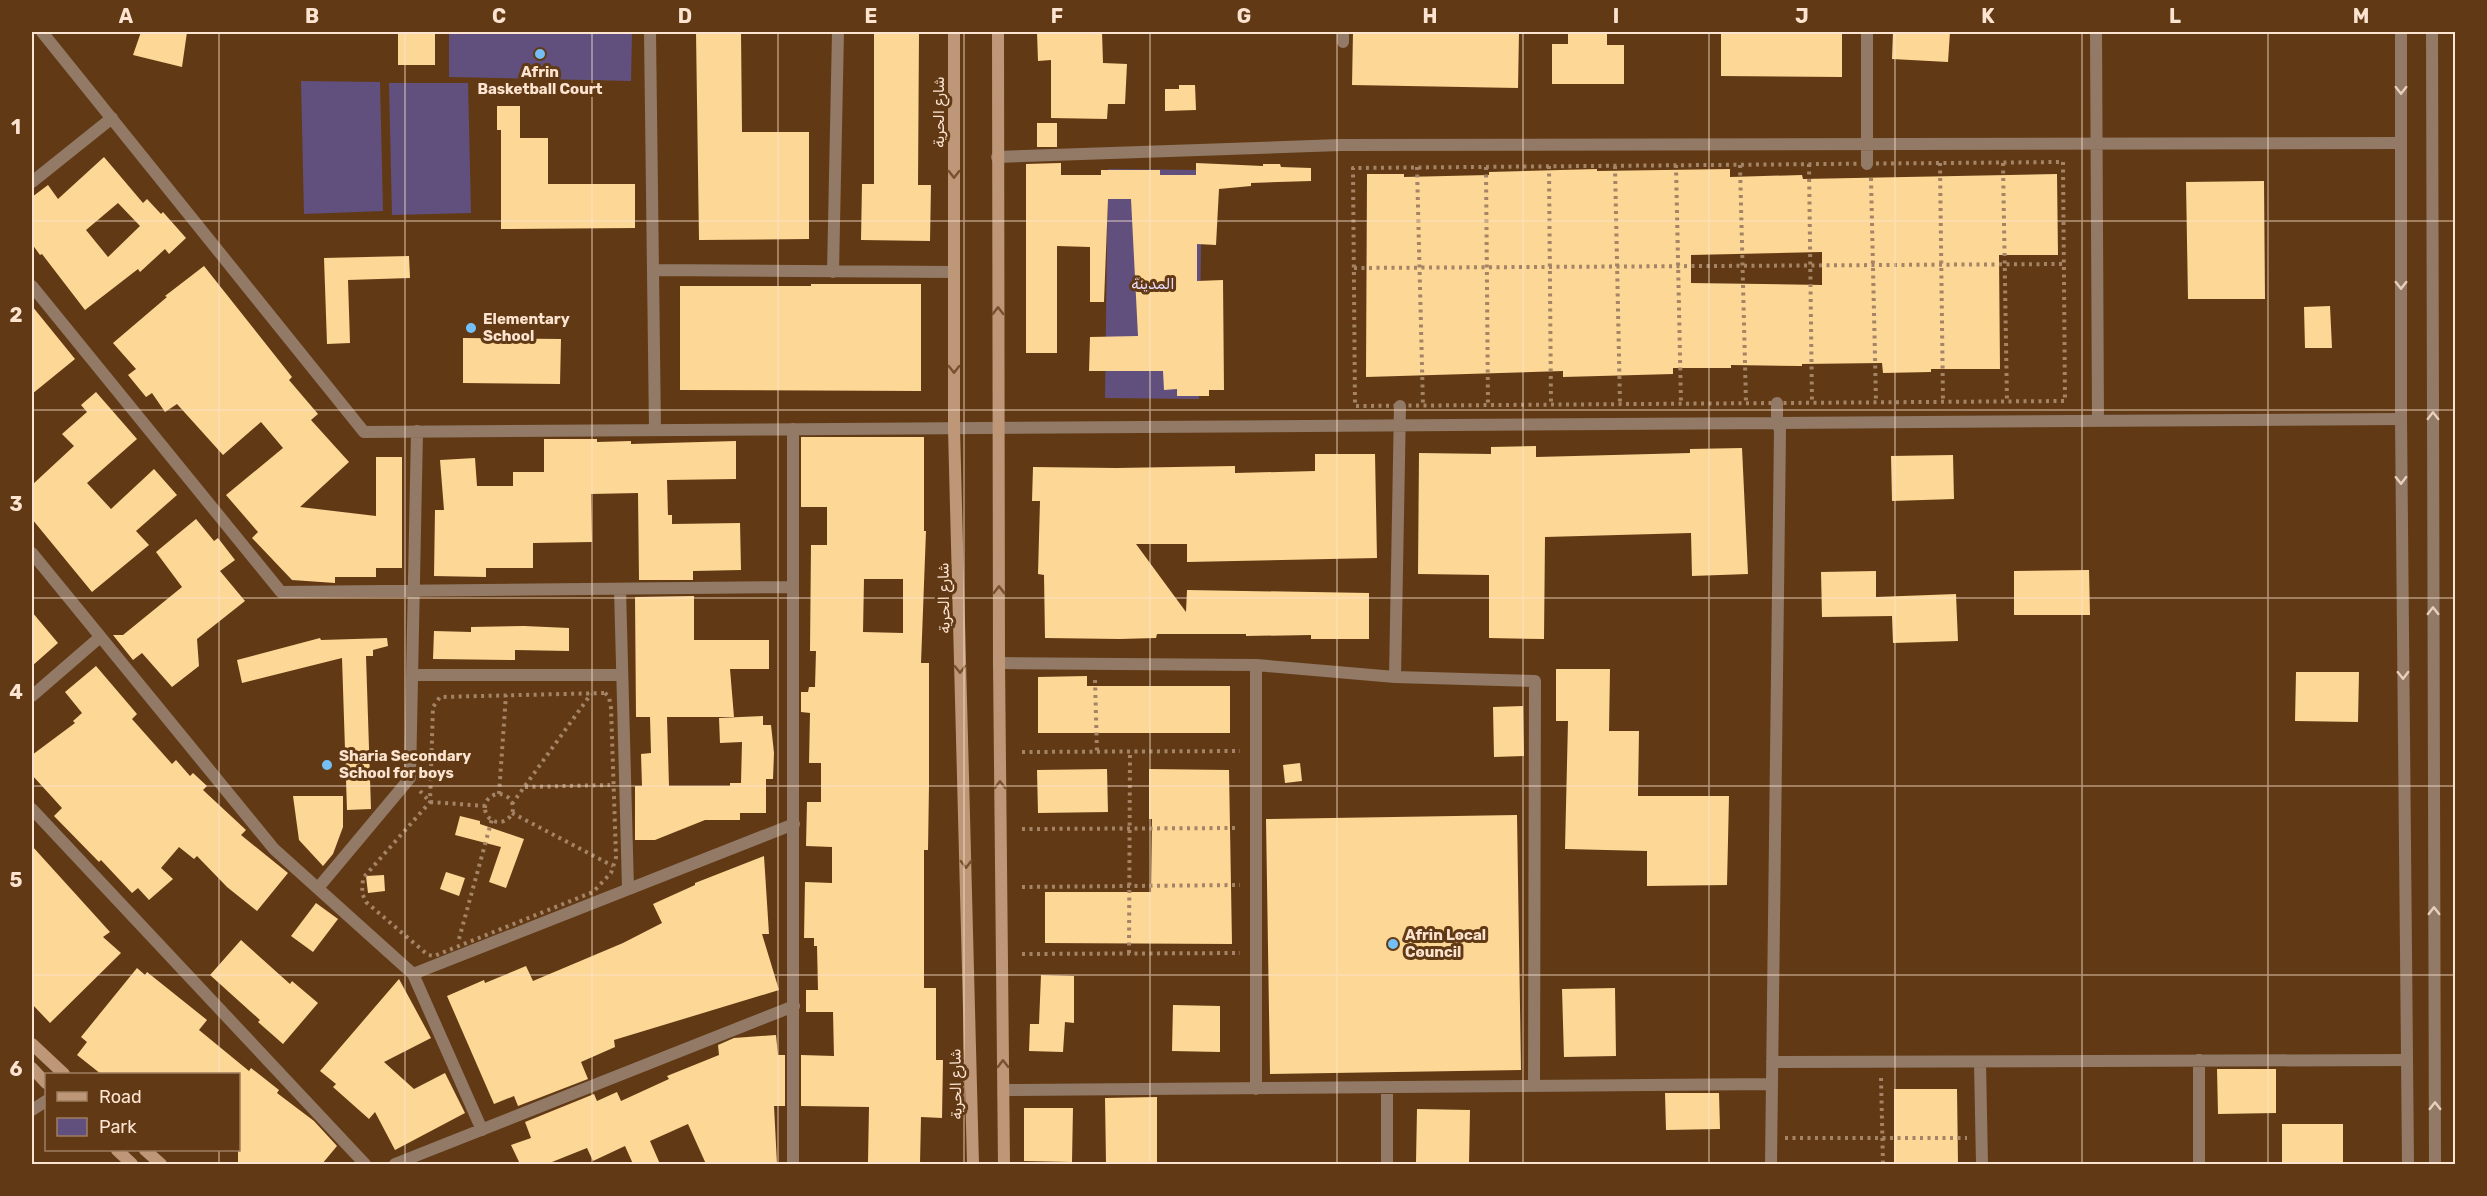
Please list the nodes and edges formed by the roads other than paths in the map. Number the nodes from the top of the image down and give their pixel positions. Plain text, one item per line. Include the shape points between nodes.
1 (42, 32) edge
2 (650, 32) edge
3 (838, 32) edge
4 (954, 32) edge
5 (998, 32) edge
6 (1868, 32) edge
7 (2096, 32) edge
8 (2401, 32) edge
9 (2432, 32) edge
10 (112, 118) junction
11 (2401, 142) junction
12 (2097, 143) junction
13 (1867, 144) junction
14 (997, 157) junction
15 (1869, 164) road end
16 (32, 182) edge
17 (653, 270) junction
18 (833, 272) junction
19 (954, 272) junction
20 (32, 286) edge
21 (1777, 403) road end
22 (1400, 406) road end
23 (2401, 419) junction
24 (2098, 421) junction
25 (1777, 423) junction
26 (1400, 426) junction
27 (793, 429) junction
28 (954, 429) junction
29 (999, 429) junction
30 (655, 430) junction
31 (417, 431) junction
32 (32, 553) edge
33 (794, 587) junction
34 (620, 589) junction
35 (414, 591) junction
36 (99, 638) junction
37 (999, 663) junction
38 (1256, 665) junction
39 (412, 675) junction
40 (622, 675) junction
41 (1395, 677) junction
42 (32, 696) edge
43 (32, 809) edge
44 (794, 824) junction
45 (318, 888) junction
46 (628, 890) junction
47 (413, 974) junction
48 (794, 1006) junction
49 (32, 1044) edge
50 (2199, 1060) junction
51 (2407, 1060) junction
52 (1772, 1062) junction
53 (1980, 1062) junction
54 (32, 1068) edge
55 (63, 1073) edge
56 (45, 1082) edge
57 (1772, 1084) junction
58 (1534, 1086) junction
59 (1387, 1088) junction
60 (1256, 1089) junction
61 (1004, 1090) junction
62 (45, 1102) edge
63 (32, 1110) edge
64 (482, 1130) junction
65 (119, 1151) edge
66 (147, 1151) edge
67 (132, 1164) edge
68 (161, 1164) edge
69 (365, 1164) edge
70 (395, 1164) edge
71 (793, 1164) edge
72 (973, 1164) edge
73 (1004, 1164) edge
74 (1387, 1164) edge
75 (1772, 1164) edge
76 (1982, 1164) edge
77 (2199, 1164) edge
78 (2408, 1164) edge
79 (2435, 1164) edge

1 - 10 street
2 - 17 street
3 - 18 street
4 -> 19 main road, شارع الحرية
5 - 14 main road
6 - 13 street
7 - 12 street
8 -> 11 street
79 -> 9 street
10 - 16 street
10 - 31 street via 364,432
11 - 12 street
11 -> 23 street
12 - 13 street
12 - 24 street
13 - 14 street via 1340,145
13 - 15 street
29 -> 14 main road
17 - 18 street
17 - 30 street
18 - 19 street
19 -> 28 main road, شارع الحرية
20 - 35 street via 280,592
21 - 25 street
22 - 26 street
23 - 24 street
23 -> 51 street
24 - 25 street
25 - 26 street
25 - 52 street via 1780,430
26 - 29 street
26 - 41 street
27 - 28 street
27 - 30 street
27 - 33 street
28 - 29 street
28 -> 72 main road, شارع الحرية
37 -> 29 main road
30 - 31 street
31 - 35 street
32 - 36 street
33 - 34 street
33 - 44 street
34 - 35 street
34 - 40 street
35 - 39 street
36 - 42 street
36 - 45 street via 274,849
37 - 38 street
61 -> 37 main road
38 - 41 street
38 - 60 street
39 - 40 street
39 - 45 street via 410,778
40 - 46 street
41 - 58 street via 1535,681
43 - 69 street
44 - 46 street
44 - 48 street
45 - 47 street
46 - 47 street
47 - 64 street
48 - 64 street
48 - 71 street
49 - 55 main road
50 - 51 street
50 - 53 street
50 - 77 street
51 - 78 street
52 - 53 street
52 - 57 street
53 - 76 street
54 - 56 main road
57 - 58 street
57 - 75 street
58 - 59 street
59 - 60 street
59 - 74 street
60 - 61 street
61 - 73 main road
62 - 63 street
64 - 70 street
65 - 67 main road
66 - 68 main road

